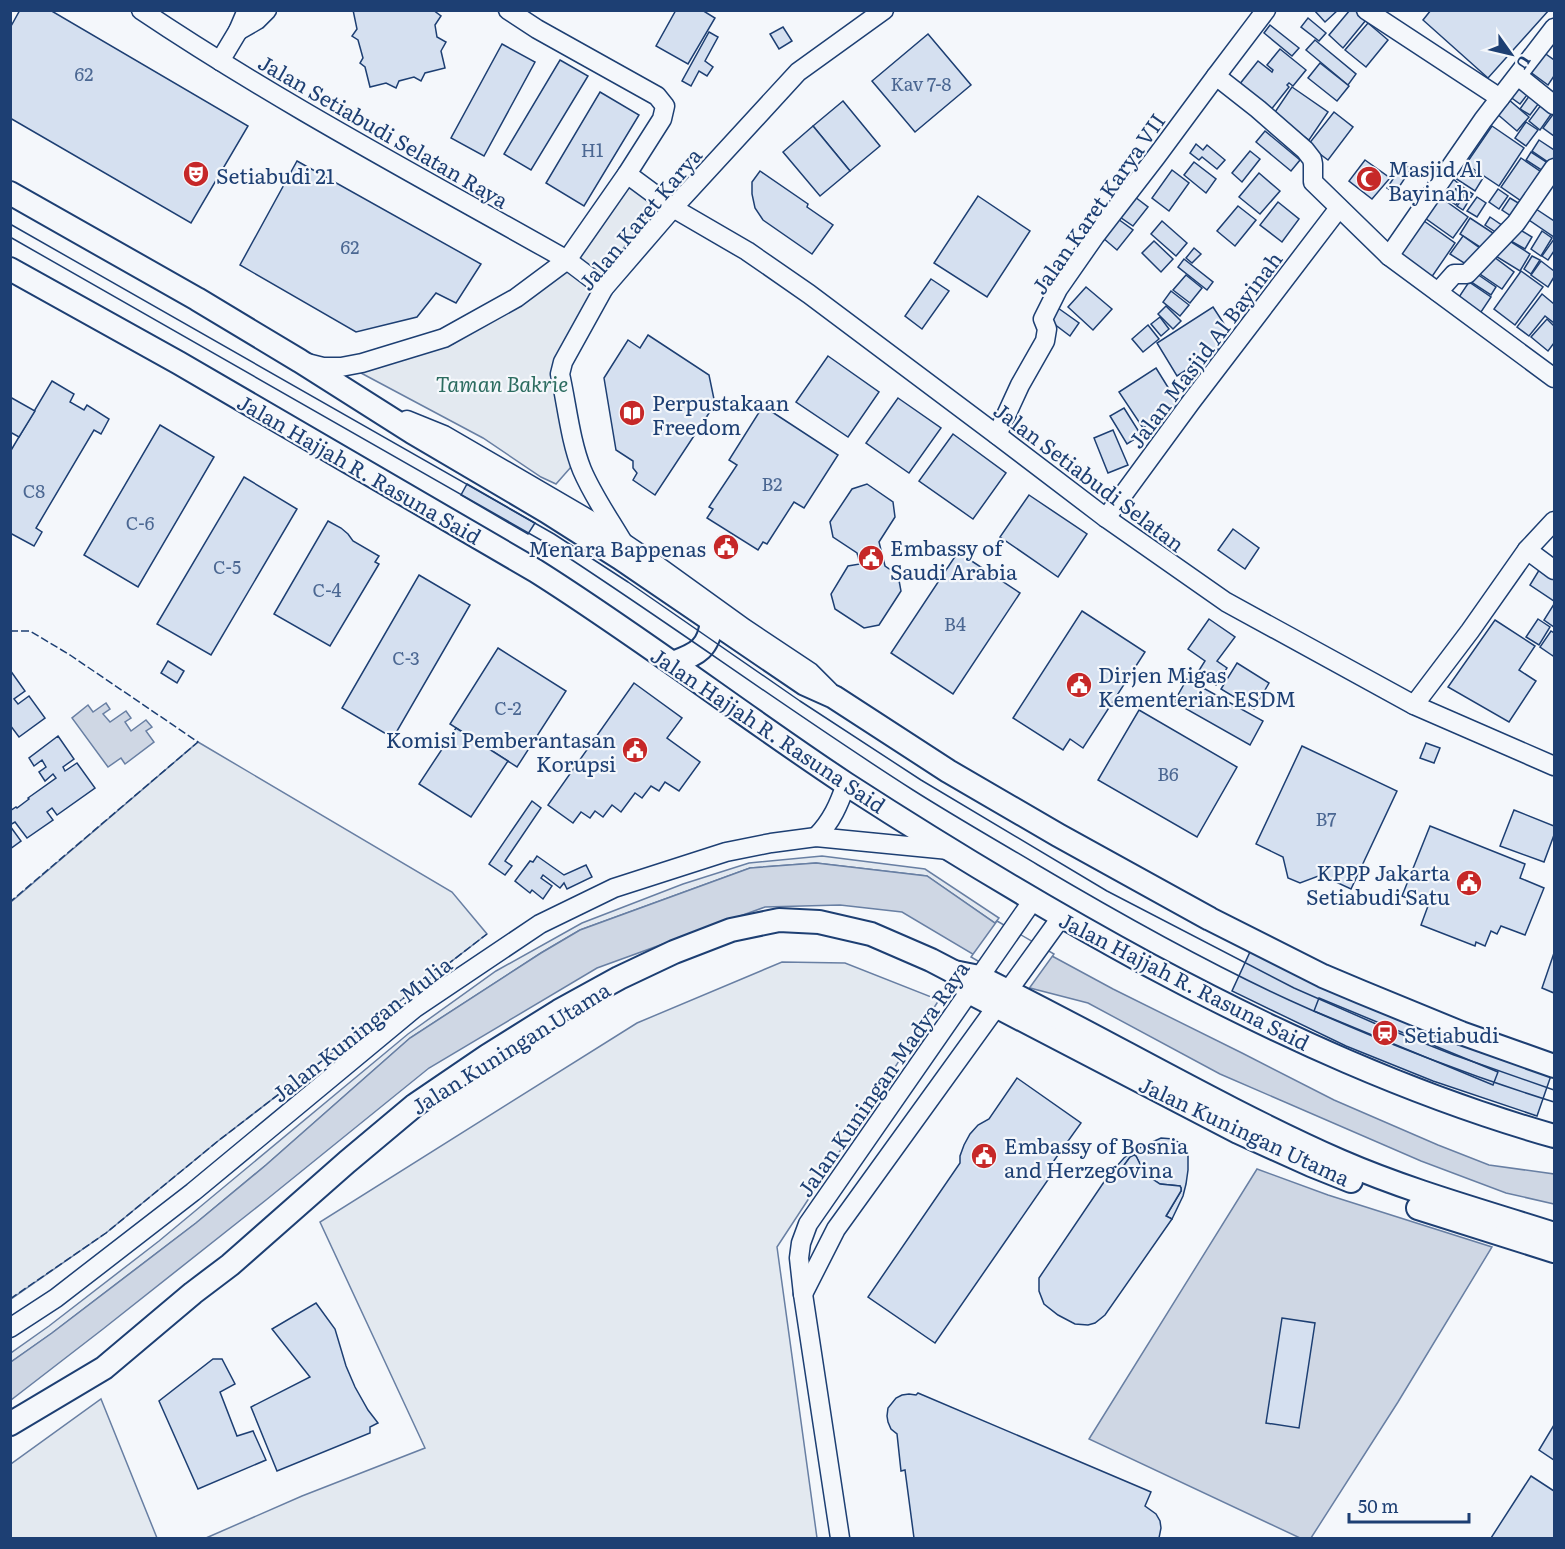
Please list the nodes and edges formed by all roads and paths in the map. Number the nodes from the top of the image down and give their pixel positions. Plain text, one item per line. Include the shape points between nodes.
1 (141, 10) edge
2 (247, 10) edge
3 (267, 10) edge
4 (508, 10) edge
5 (884, 10) edge
6 (1266, 10) edge
7 (1366, 10) edge
8 (1554, 28) edge
9 (238, 31) junction
10 (220, 61) junction
11 (1216, 75) junction
12 (1518, 76) junction
13 (1500, 98) junction
14 (1554, 105) edge
15 (1554, 168) edge
16 (627, 174) junction
17 (10, 193) edge
18 (674, 208) junction
19 (1339, 208) junction
20 (1389, 256) junction
21 (567, 260) junction
22 (10, 269) edge
23 (603, 288) junction
24 (1438, 292) junction
25 (300, 361) junction
26 (1554, 378) edge
27 (374, 407) junction
28 (997, 435) junction
29 (1106, 518) junction
30 (1554, 521) edge
31 (624, 544) junction
32 (1527, 550) junction
33 (1554, 570) edge
34 (721, 627) junction
35 (673, 663) junction
36 (707, 686) junction
37 (834, 697) junction
38 (1414, 705) junction
39 (1554, 766) edge
40 (846, 784) junction
41 (816, 837) junction
42 (951, 850) junction
43 (1033, 900) junction
44 (1062, 916) junction
45 (978, 979) junction
46 (1006, 994) junction
47 (1554, 1066) edge
48 (1554, 1136) edge
49 (1554, 1234) edge
50 (1554, 1251) edge
51 (803, 1294) junction
52 (10, 1328) edge
53 (10, 1424) edge
54 (840, 1539) edge

1 - 10 street, Jalan Setiabudi Selatan Raya
2 - 9 street
3 - 9 street
4 - 16 street via 657,96 665,106 662,119
5 - 18 street, Jalan Karet Karya via 798,72
6 - 11 street, Jalan Karet Karya VII
7 - 13 street
8 - 12 street
9 - 10 street
10 - 21 street, Jalan Setiabudi Selatan Raya
11 - 19 street via 1305,150 1312,159 1313,182
11 - 28 street, Jalan Karet Karya VII via 1058,290 1043,319 1047,329 1045,341
12 - 13 street
12 - 14 street
13 - 20 street
15 - 24 street via 1516,223 1467,274 1454,274
16 - 18 street, Jalan Setiabudi Selatan
16 - 21 street
17 - 25 main road
18 - 23 street, Jalan Karet Karya
18 - 28 street, Jalan Setiabudi Selatan via 747,251
19 - 20 street
19 - 29 street, Jalan Masjid Al Bayinah
20 - 24 street
21 - 23 street, Jalan Setiabudi Selatan Raya
21 - 25 street via 516,298 444,338 341,367
22 - 35 main road, Jalan Hajjah R. Rasuna Said via 502,550
23 - 31 street, Jalan Karet Karya via 562,362 560,374 582,469
24 - 26 street
25 - 27 main road
27 - 31 street via 444,435
27 - 34 main road via 546,511
28 - 29 street, Jalan Setiabudi Selatan
29 - 38 street, Jalan Setiabudi Selatan via 1226,602
30 - 32 street
31 - 37 street via 810,672
32 - 33 street
32 - 38 street
34 - 35 main road via 696,654
34 - 36 main road via 721,638 708,666
34 - 37 main road via 805,684
35 - 36 main road, Jalan Hajjah R. Rasuna Said
36 - 40 main road, Jalan Hajjah R. Rasuna Said
37 - 47 main road via 1058,836 1220,924 1323,976 1461,1033
38 - 39 street, Jalan Setiabudi Selatan
40 - 41 street via 827,826
40 - 42 main road, Jalan Hajjah R. Rasuna Said
41 - 42 street, Jalan Kuningan Mulia
41 - 52 street, Jalan Kuningan Mulia via 726,852 671,868 614,888 540,924 415,1008 193,1192 56,1298
42 - 43 main road, Jalan Hajjah R. Rasuna Said
43 - 44 main road, Jalan Hajjah R. Rasuna Said
43 - 45 street, Jalan Kuningan Madya Raya
44 - 46 street
44 - 48 main road, Jalan Hajjah R. Rasuna Said via 1207,995 1349,1063
45 - 46 main road, Jalan Kuningan Utama
45 - 51 street, Jalan Kuningan Madya Raya via 808,1224 801,1243
45 - 53 main road, Jalan Kuningan Utama via 871,934 819,922 779,920 731,930 675,952 559,1011 415,1105 104,1368
46 - 49 main road, Jalan Kuningan Utama via 1246,1117 1341,1161 1424,1193
46 - 50 main road, Jalan Kuningan Utama via 1238,1132 1418,1208
46 - 51 street via 836,1228
51 - 54 street, Jalan Kuningan Madya Raya

